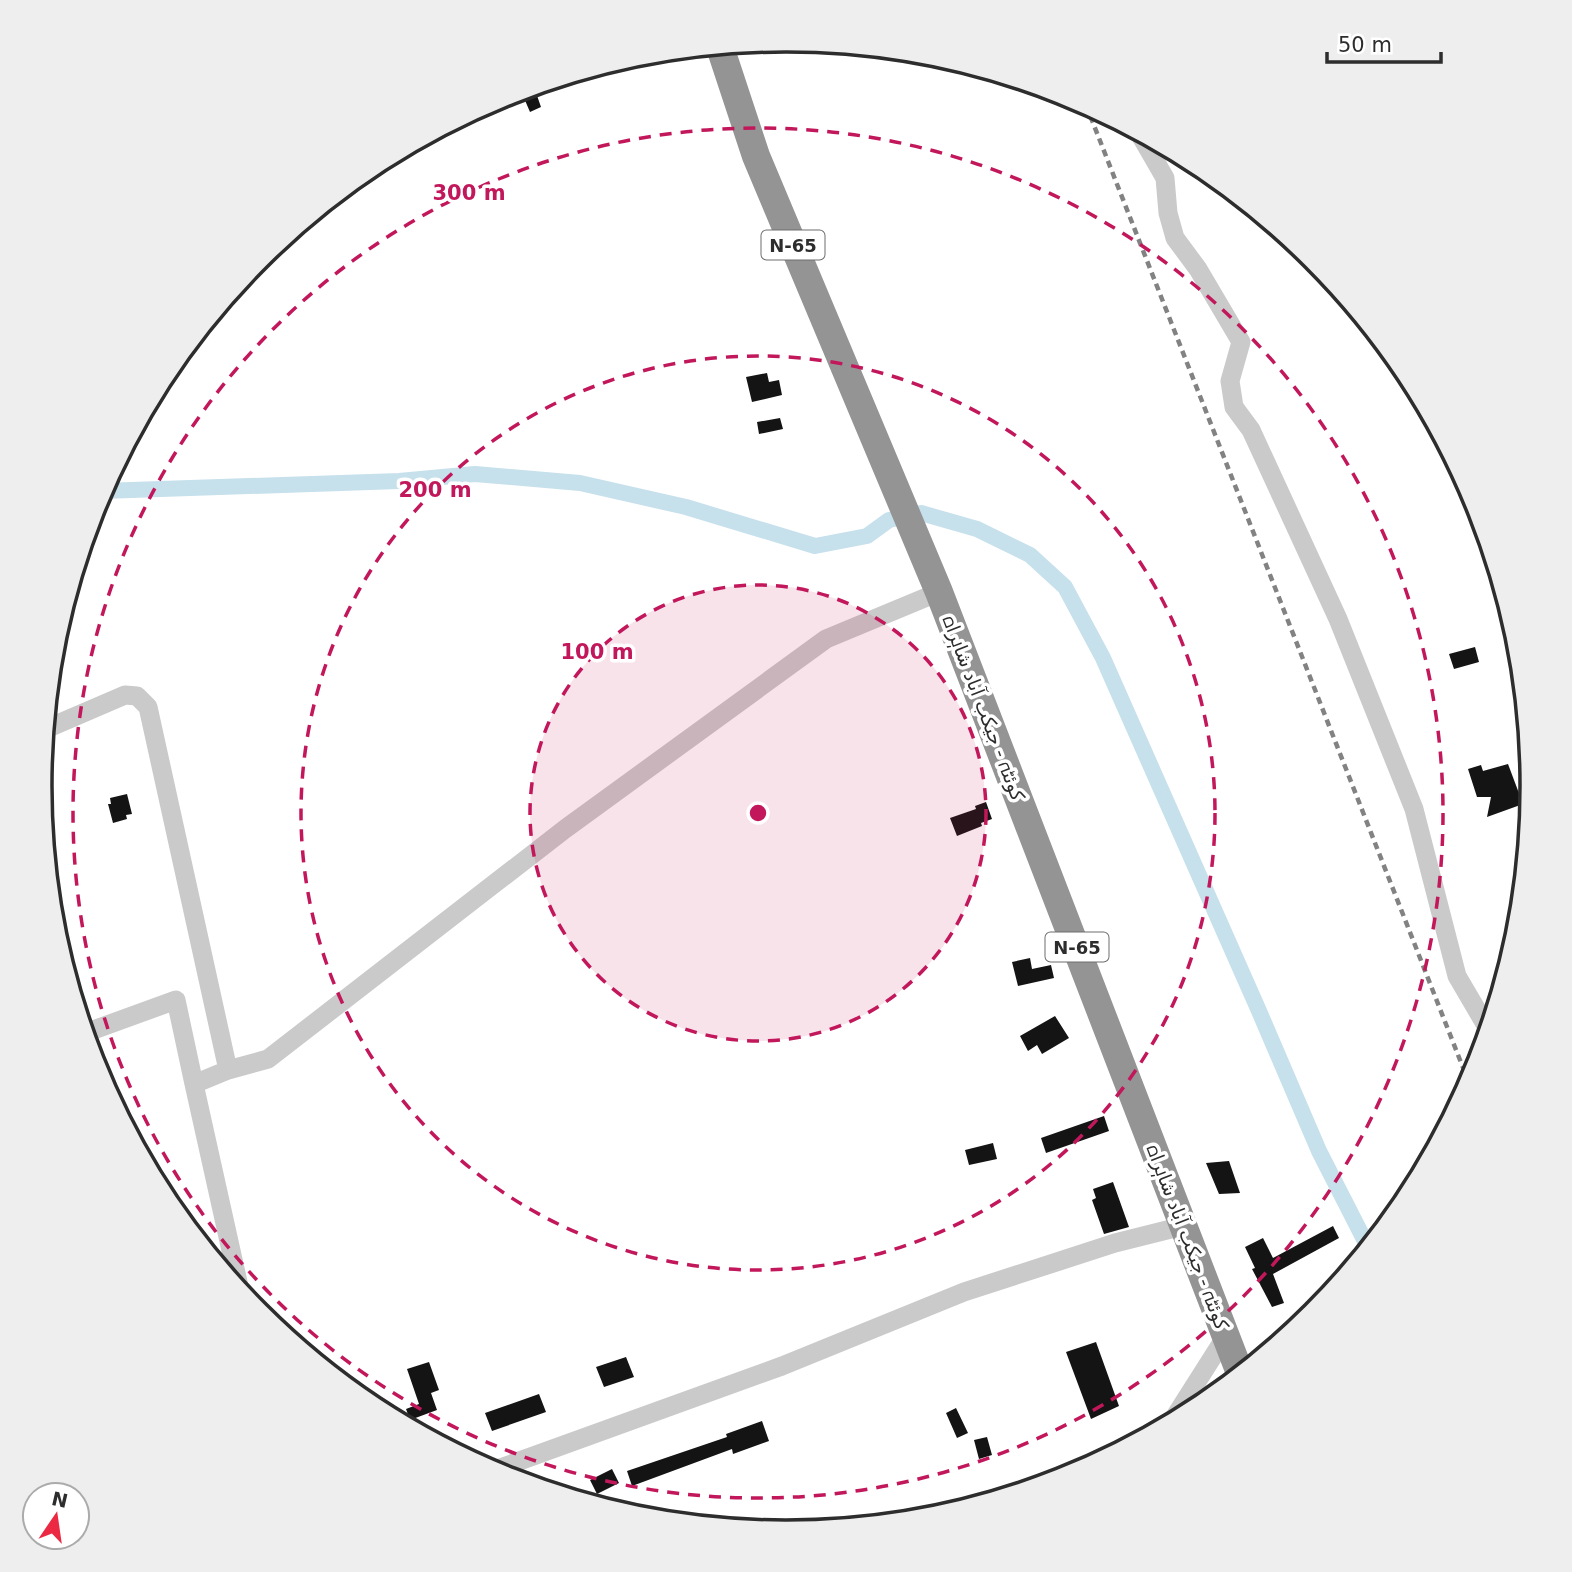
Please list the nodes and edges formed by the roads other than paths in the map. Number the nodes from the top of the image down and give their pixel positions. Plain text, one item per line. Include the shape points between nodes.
1 (723, 56) edge
2 (1148, 148) edge
3 (939, 592) junction
4 (55, 725) edge
5 (1482, 1019) edge
6 (94, 1030) edge
7 (228, 1070) junction
8 (194, 1084) junction
9 (1182, 1227) junction
10 (235, 1270) edge
11 (1226, 1336) junction
12 (1237, 1365) edge
13 (1184, 1402) edge
14 (508, 1465) edge

1 - 3 highway, کوئٹہ - جیکب آباد شاہراہ / N-65 via 756,156
2 - 5 street via 1165,178 1175,237 1241,342 1230,381 1234,407 1251,430 1338,619 1414,809 1457,976
3 - 7 street via 826,639 565,829 268,1059
3 - 9 highway, کوئٹہ - جیکب آباد شاہراہ / N-65
4 - 7 street via 125,695 137,696 148,707
6 - 8 street via 176,1000
7 - 8 street
8 - 10 street
9 - 11 highway, کوئٹہ - جیکب آباد شاہراہ / N-65
9 - 14 street via 1115,1243 964,1292 782,1366
11 - 12 highway, کوئٹہ - جیکب آباد شاہراہ / N-65
11 - 13 street

